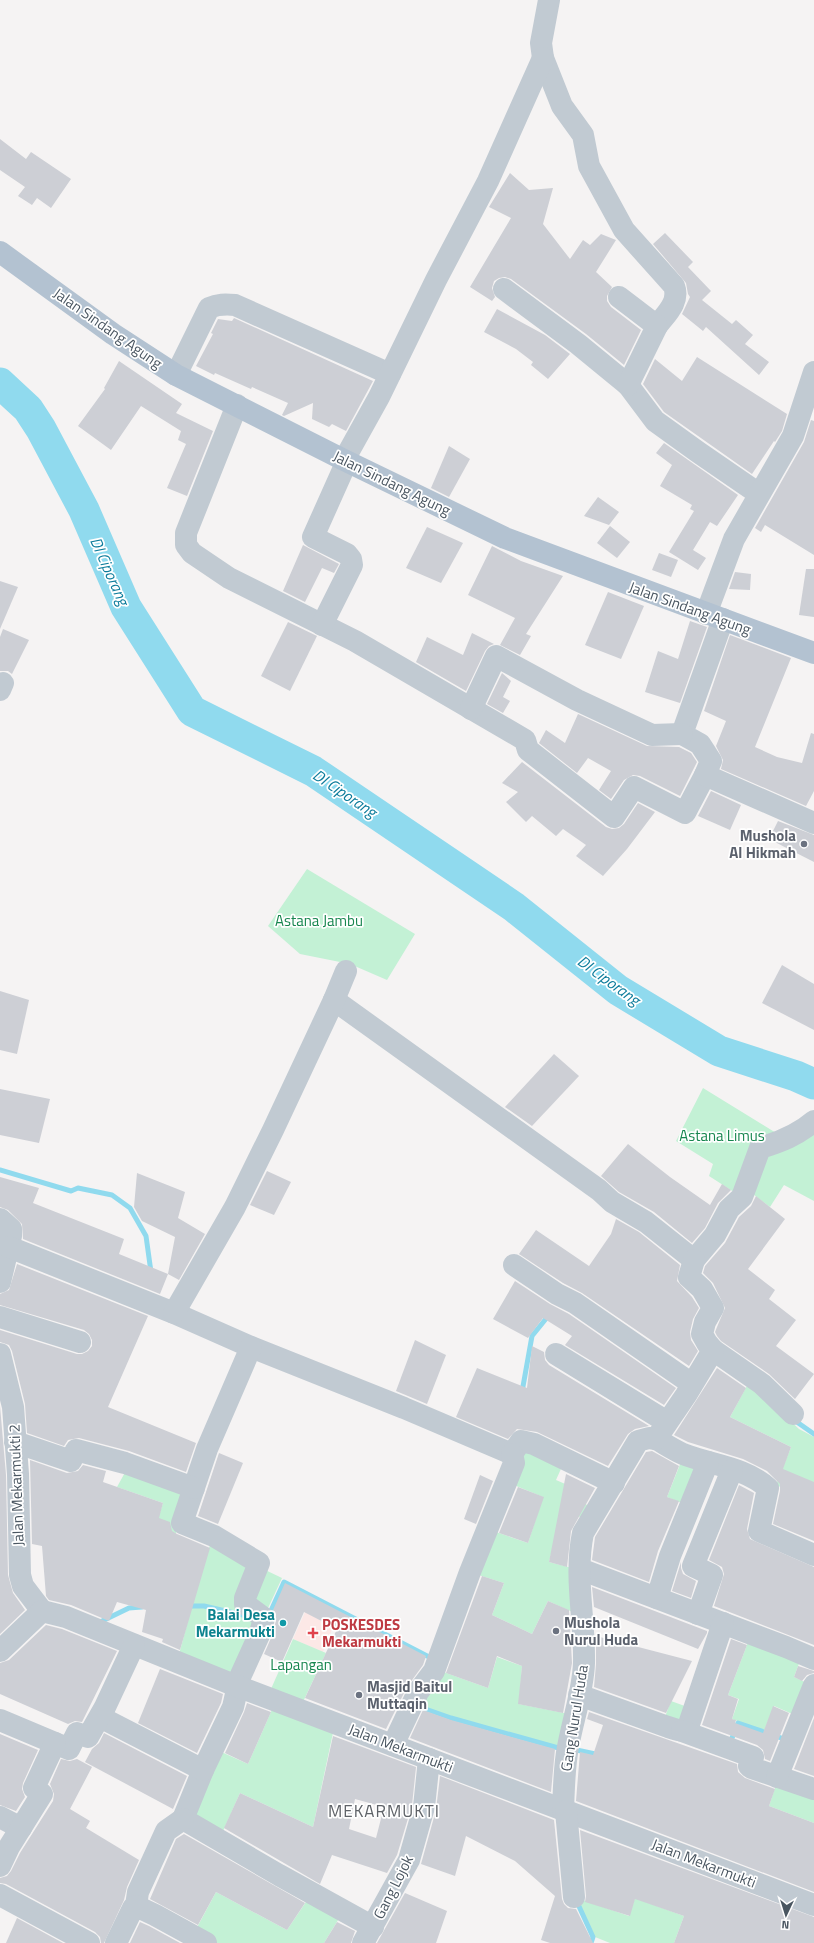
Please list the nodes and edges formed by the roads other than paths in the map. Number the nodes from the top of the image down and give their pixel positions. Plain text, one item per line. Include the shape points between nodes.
1 (549, 0) edge
2 (543, 58) junction
3 (0, 252) edge
4 (504, 289) dead end
5 (619, 297) dead end
6 (657, 326) junction
7 (814, 372) edge
8 (390, 374) junction
9 (176, 375) junction
10 (628, 385) junction
11 (237, 405) junction
12 (346, 461) junction
13 (759, 494) junction
14 (715, 617) junction
15 (322, 625) junction
16 (814, 653) edge
17 (471, 709) junction
18 (682, 734) junction
19 (706, 774) junction
20 (814, 823) edge
21 (346, 971) dead end
22 (334, 1000) junction
23 (814, 1121) edge
24 (0, 1219) edge
25 (9, 1246) junction
26 (694, 1260) junction
27 (514, 1265) dead end
28 (0, 1282) edge
29 (174, 1313) junction
30 (0, 1317) edge
31 (80, 1342) dead end
32 (251, 1347) junction
33 (713, 1350) junction
34 (0, 1354) edge
35 (556, 1354) dead end
36 (692, 1384) junction
37 (793, 1414) dead end
38 (661, 1431) junction
39 (10, 1439) edge
40 (512, 1454) junction
41 (708, 1462) junction
42 (732, 1470) junction
43 (614, 1483) junction
44 (194, 1488) junction
45 (9, 1549) edge
46 (814, 1555) edge
47 (580, 1569) junction
48 (657, 1598) junction
49 (42, 1611) junction
50 (698, 1614) junction
51 (723, 1623) junction
52 (134, 1645) junction
53 (0, 1651) edge
54 (814, 1659) edge
55 (814, 1685) edge
56 (238, 1687) junction
57 (579, 1695) junction
58 (100, 1717) junction
59 (0, 1720) edge
60 (682, 1731) junction
61 (54, 1743) junction
62 (393, 1745) junction
63 (429, 1759) junction
64 (203, 1770) junction
65 (777, 1777) junction
66 (814, 1789) edge
67 (564, 1811) junction
68 (0, 1817) edge
69 (184, 1819) junction
70 (21, 1828) junction
71 (0, 1866) edge
72 (0, 1895) edge
73 (574, 1897) dead end
74 (814, 1905) edge
75 (146, 1911) junction
76 (368, 1935) edge
77 (89, 1943) edge
78 (116, 1943) edge
79 (206, 1943) edge

1 - 2 street via 541,43
2 - 6 street via 562,106 583,135 589,166 624,230 674,286 674,303
2 - 8 street via 488,181
3 - 9 main road, Jalan Sindang Agung via 112,334
4 - 10 street
5 - 6 street
6 - 10 street
7 - 13 street via 793,436
8 - 9 street via 235,304 218,304 209,308
8 - 12 street
9 - 11 main road, Jalan Sindang Agung
10 - 13 street via 655,421
11 - 12 main road, Jalan Sindang Agung
11 - 15 street via 195,506 186,533 186,545 229,578
12 - 14 main road, Jalan Sindang Agung via 505,538
12 - 15 street via 313,537 347,554 352,566
13 - 14 street via 734,539
14 - 16 main road, Jalan Sindang Agung
14 - 18 street
15 - 17 street via 355,641
17 - 18 street via 496,656 577,700 652,735
17 - 19 street via 525,740 528,750 614,817 634,787 684,813
18 - 19 street via 700,744 711,761
19 - 20 street
21 - 22 street
22 - 26 street via 599,1190 612,1202 646,1222
22 - 29 street via 234,1207
23 - 26 street via 806,1129 789,1138 760,1148 742,1197 729,1209 716,1235
24 - 25 street via 11,1230
25 - 28 street
25 - 29 street
26 - 33 street via 689,1277 702,1289 713,1308 702,1334
27 - 36 street via 575,1303
29 - 32 street
30 - 31 street
32 - 40 street
32 - 44 street via 207,1449
33 - 36 street
33 - 37 street via 762,1384
34 - 39 street, Jalan Mekarmukti 2 via 13,1407
35 - 38 street
36 - 38 street
38 - 41 street via 683,1454
38 - 43 street, Gang Nurul Huda via 638,1441
39 - 44 street via 71,1461 76,1450 124,1463
39 - 45 street, Jalan Mekarmukti 2 via 18,1474
40 - 43 street via 521,1442 534,1444
40 - 62 street via 514,1463 434,1671 418,1692
41 - 42 street
41 - 48 street via 670,1556
42 - 46 street via 755,1478 768,1488 759,1532
42 - 50 street via 693,1566 712,1575
43 - 47 street, Gang Nurul Huda via 583,1533
44 - 56 street via 182,1523 214,1536 259,1563 245,1604 264,1618
45 - 49 street, Jalan Mekarmukti 2 via 23,1586
47 - 48 street
47 - 57 street, Gang Nurul Huda via 584,1664
48 - 50 street
49 - 52 street, Jalan Mekarmukti via 66,1617
49 - 53 street
50 - 51 street
51 - 54 street
51 - 60 street via 688,1727
52 - 56 street, Jalan Mekarmukti
52 - 58 street
55 - 65 street
56 - 62 street, Jalan Mekarmukti
56 - 64 street via 233,1707
57 - 60 street
57 - 67 street, Gang Nurul Huda via 567,1748
58 - 61 street via 88,1737 77,1733 69,1749
58 - 64 street
59 - 61 street
60 - 65 street via 752,1757 749,1766
61 - 70 street via 34,1788 42,1794
62 - 63 street, Jalan Mekarmukti
63 - 67 street, Jalan Mekarmukti
63 - 76 street, Gang Lojok via 424,1807 409,1860
64 - 69 street
65 - 66 street
67 - 73 street, Gang Nurul Huda
67 - 74 street, Jalan Mekarmukti
68 - 70 street
69 - 75 street via 166,1831 138,1892
69 - 76 street via 279,1875
70 - 71 street
72 - 77 street
75 - 78 street via 133,1908
75 - 79 street

